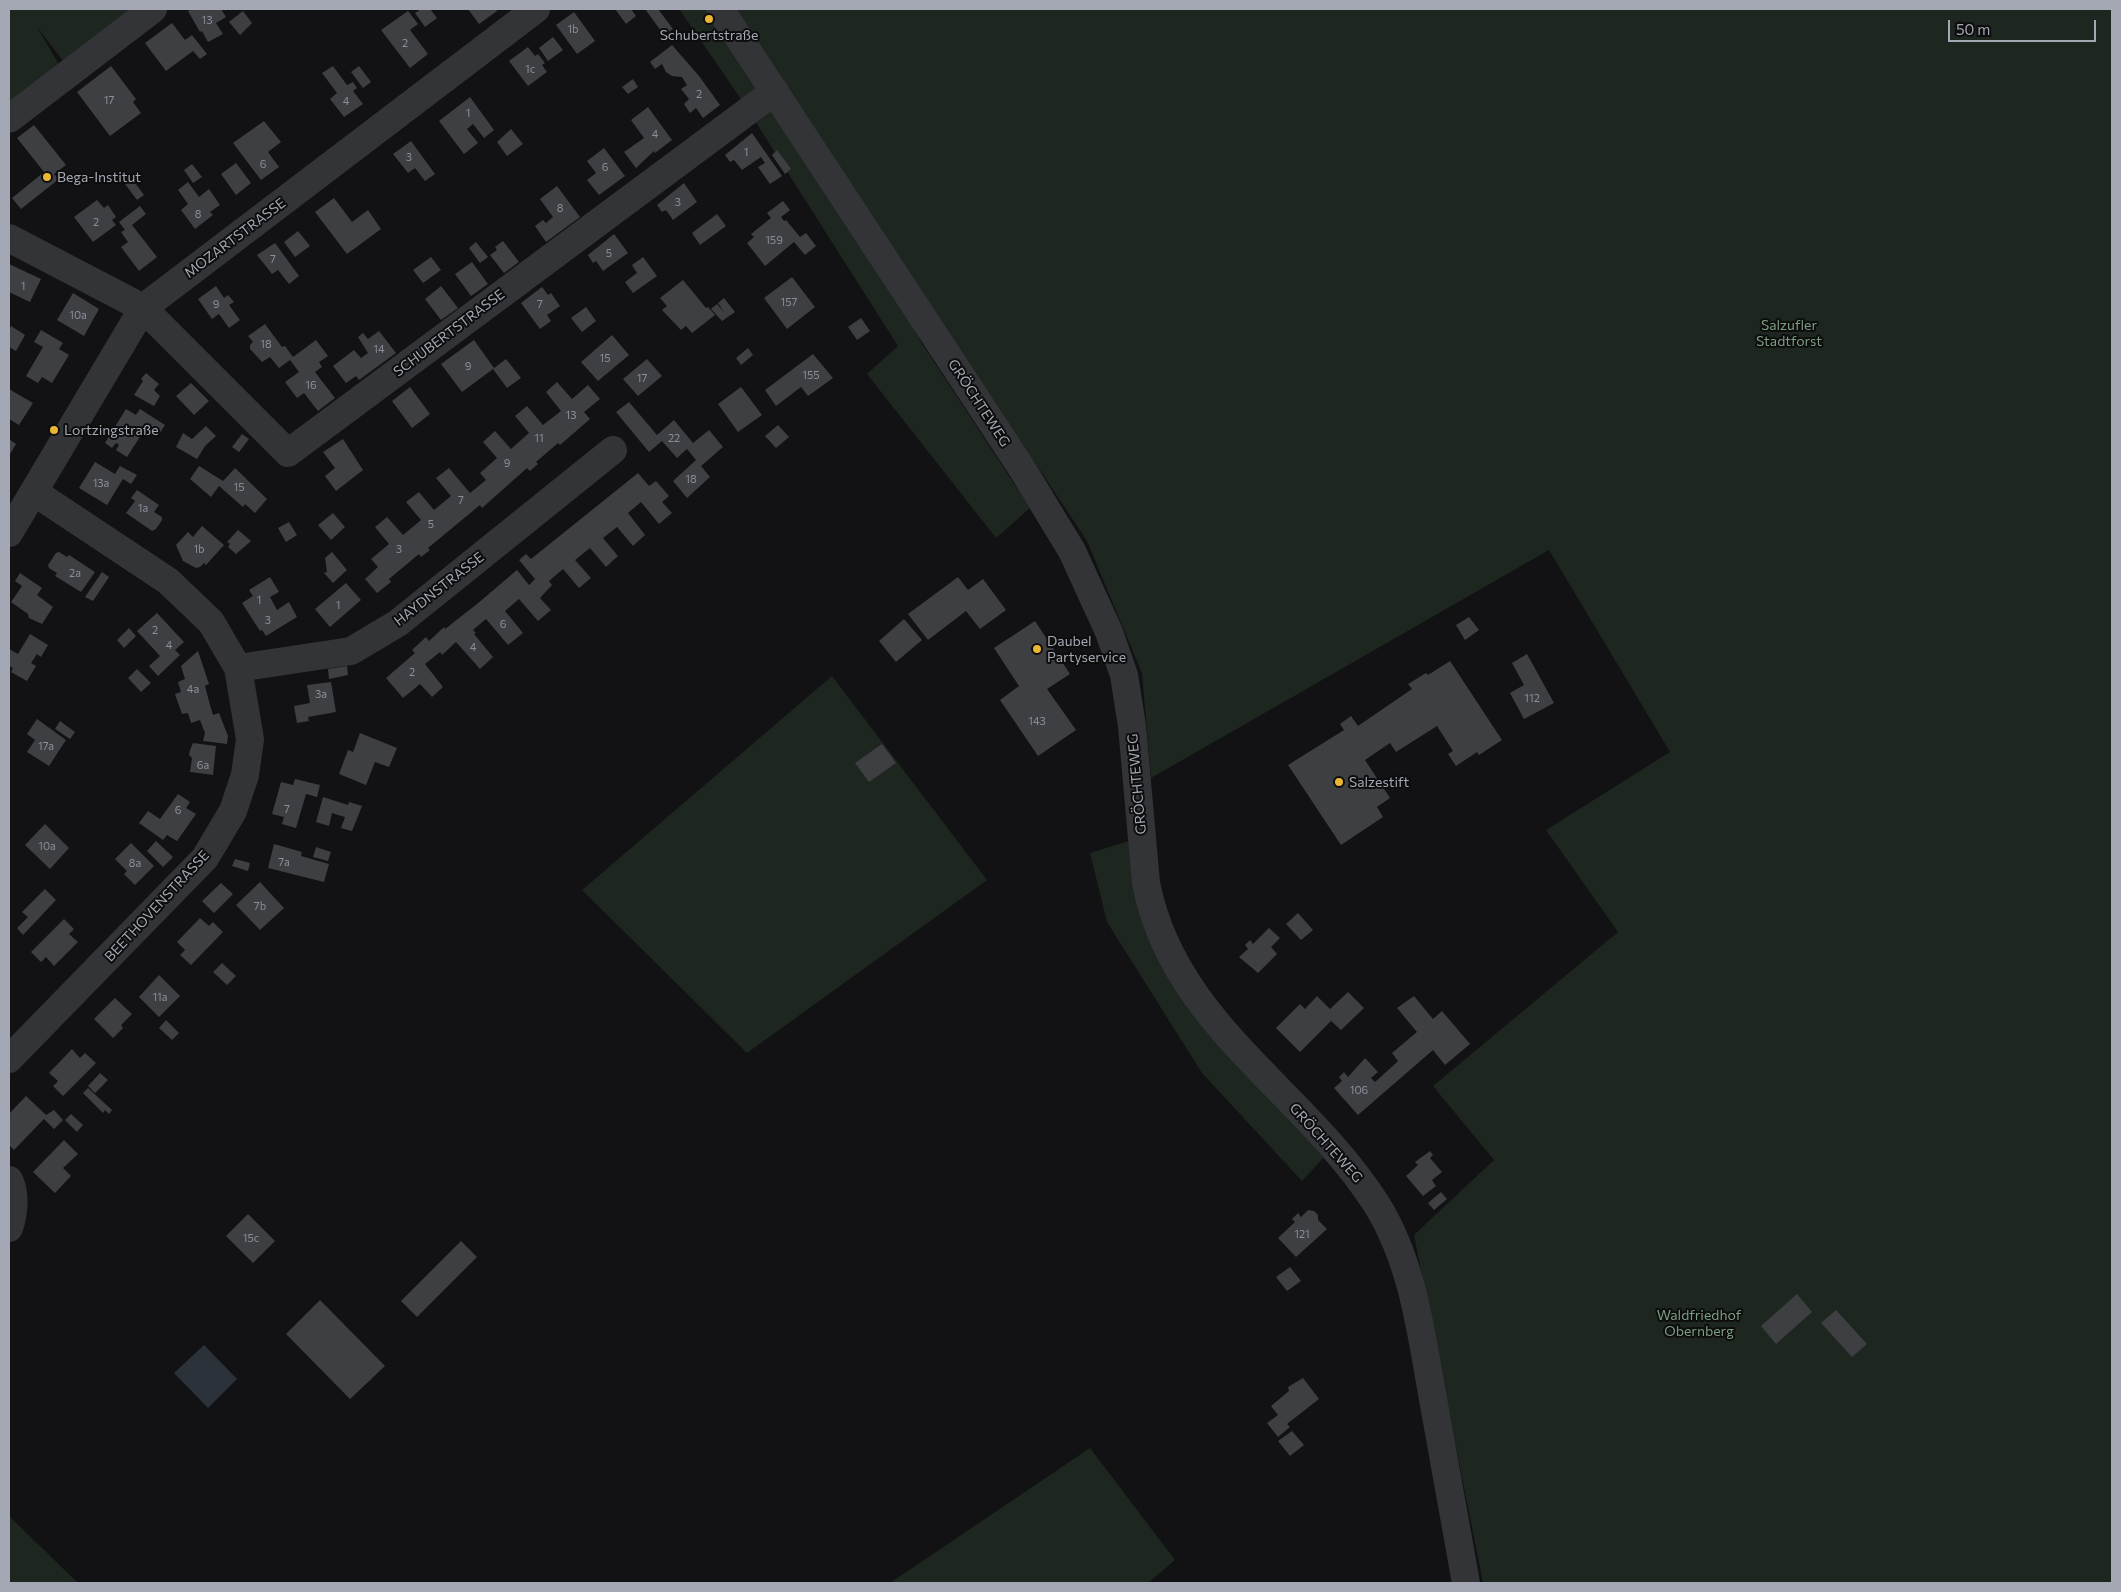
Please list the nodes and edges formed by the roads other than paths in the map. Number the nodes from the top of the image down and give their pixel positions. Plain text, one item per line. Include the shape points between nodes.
1 (153, 9) edge
2 (536, 9) edge
3 (720, 9) edge
4 (775, 90) junction
5 (9, 119) edge
6 (9, 238) edge
7 (143, 308) junction
8 (613, 450) dead end
9 (34, 492) junction
10 (9, 533) edge
11 (238, 668) junction
12 (9, 1059) edge
13 (9, 1180) edge
14 (9, 1228) edge
15 (1466, 1583) edge

1 - 5 street
2 - 7 street, MOZARTSTRASSE
3 - 4 street, GRÖCHTEWEG
4 - 7 street, SCHUBERTSTRASSE via 288,453
4 - 15 street, GRÖCHTEWEG via 1021,467 1083,573 1124,675 1148,891 1158,927 1176,966 1214,1021 1360,1181 1392,1231 1413,1295
6 - 7 street
7 - 9 street, MOZARTSTRASSE
8 - 11 street, HAYDNSTRASSE via 398,623 351,651
9 - 10 street, MOZARTSTRASSE
9 - 11 street, BEETHOVENSTRASSE via 168,581 211,622
11 - 12 street, BEETHOVENSTRASSE via 250,738 245,775 233,811 206,858
13 - 14 street via 13,1205

